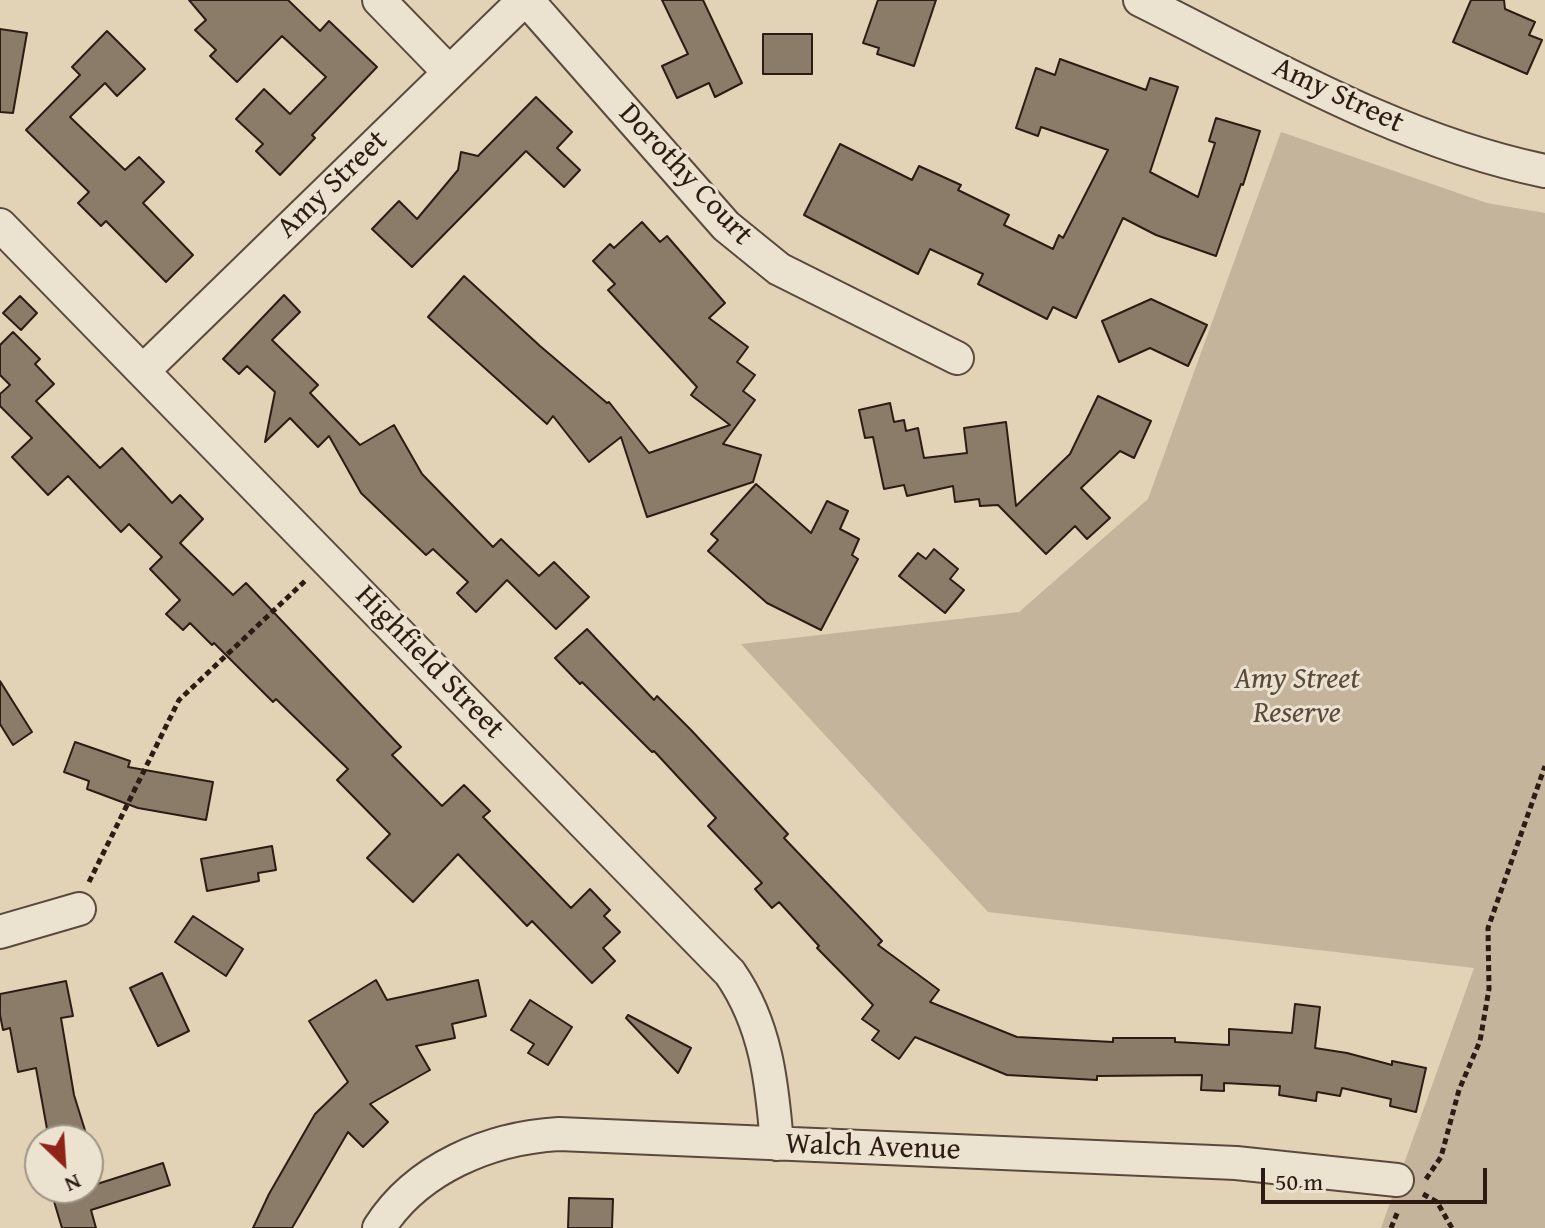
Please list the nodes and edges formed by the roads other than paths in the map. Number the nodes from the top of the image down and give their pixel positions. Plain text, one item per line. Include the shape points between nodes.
1 (379, 0) edge
2 (525, 0) edge
3 (1140, 0) edge
4 (449, 72) junction
5 (1545, 171) edge
6 (0, 225) edge
7 (957, 358) dead end
8 (143, 371) junction
9 (79, 909) road end
10 (0, 932) edge
11 (777, 1144) junction
12 (1408, 1186) road end
13 (379, 1228) edge

1 - 4 street
2 - 4 street, Amy Street
2 - 7 street, Dorothy Court via 752,249 779,269
3 - 5 street, Amy Street via 1390,123 1450,146
4 - 8 street, Amy Street
6 - 8 street, Highfield Street
8 - 11 street, Highfield Street via 730,973 756,1017 765,1046
9 - 10 street
11 - 12 street, Walch Avenue via 1236,1163
11 - 13 street, Walch Avenue via 534,1136 485,1149 437,1172 402,1198

